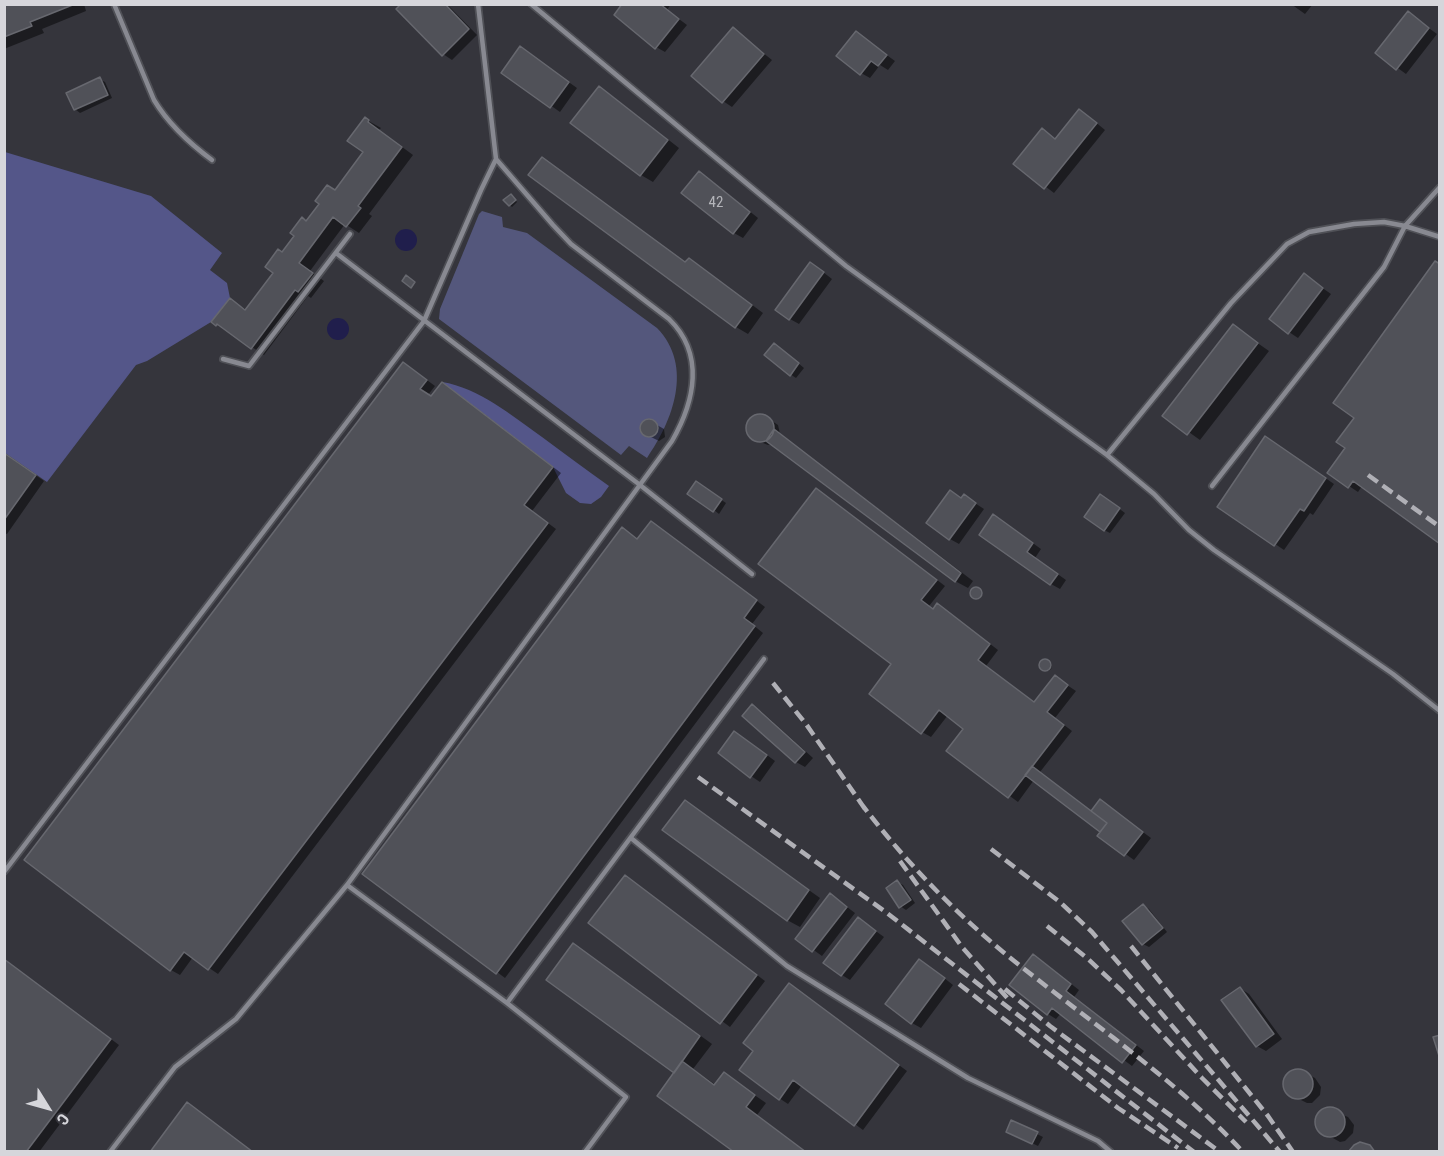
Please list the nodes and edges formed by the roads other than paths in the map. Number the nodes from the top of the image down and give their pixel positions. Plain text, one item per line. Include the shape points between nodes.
1 (114, 4) edge
2 (478, 4) edge
3 (531, 4) edge
4 (496, 159) junction
5 (212, 160) dead end
6 (1440, 187) edge
7 (1405, 226) junction
8 (350, 234) dead end
9 (1440, 237) edge
10 (336, 253) junction
11 (424, 321) junction
12 (223, 359) dead end
13 (1107, 455) junction
14 (640, 485) junction
15 (1212, 486) dead end
16 (752, 574) dead end
17 (764, 659) dead end
18 (1440, 711) edge
19 (631, 838) junction
20 (4, 872) edge
21 (347, 885) junction
22 (507, 1003) junction
23 (110, 1152) edge
24 (585, 1152) edge
25 (1111, 1152) edge

1 - 5 lane via 163,115
2 - 4 lane
3 - 13 lane via 846,266
4 - 11 lane
4 - 14 lane via 571,244 669,319 689,346 692,383 686,412 672,441
6 - 7 lane
7 - 9 lane
7 - 13 lane via 1384,222 1354,224 1309,232 1287,243 1231,303
7 - 15 lane via 1384,267
8 - 10 lane
10 - 11 lane
10 - 12 lane via 249,366
11 - 14 lane
11 - 20 lane
13 - 18 lane via 1214,550
14 - 16 lane
14 - 21 lane
17 - 19 lane
19 - 22 lane
19 - 25 lane via 787,966 968,1078 1098,1141
21 - 22 lane
21 - 23 lane via 236,1019 175,1067
22 - 24 lane via 626,1096

